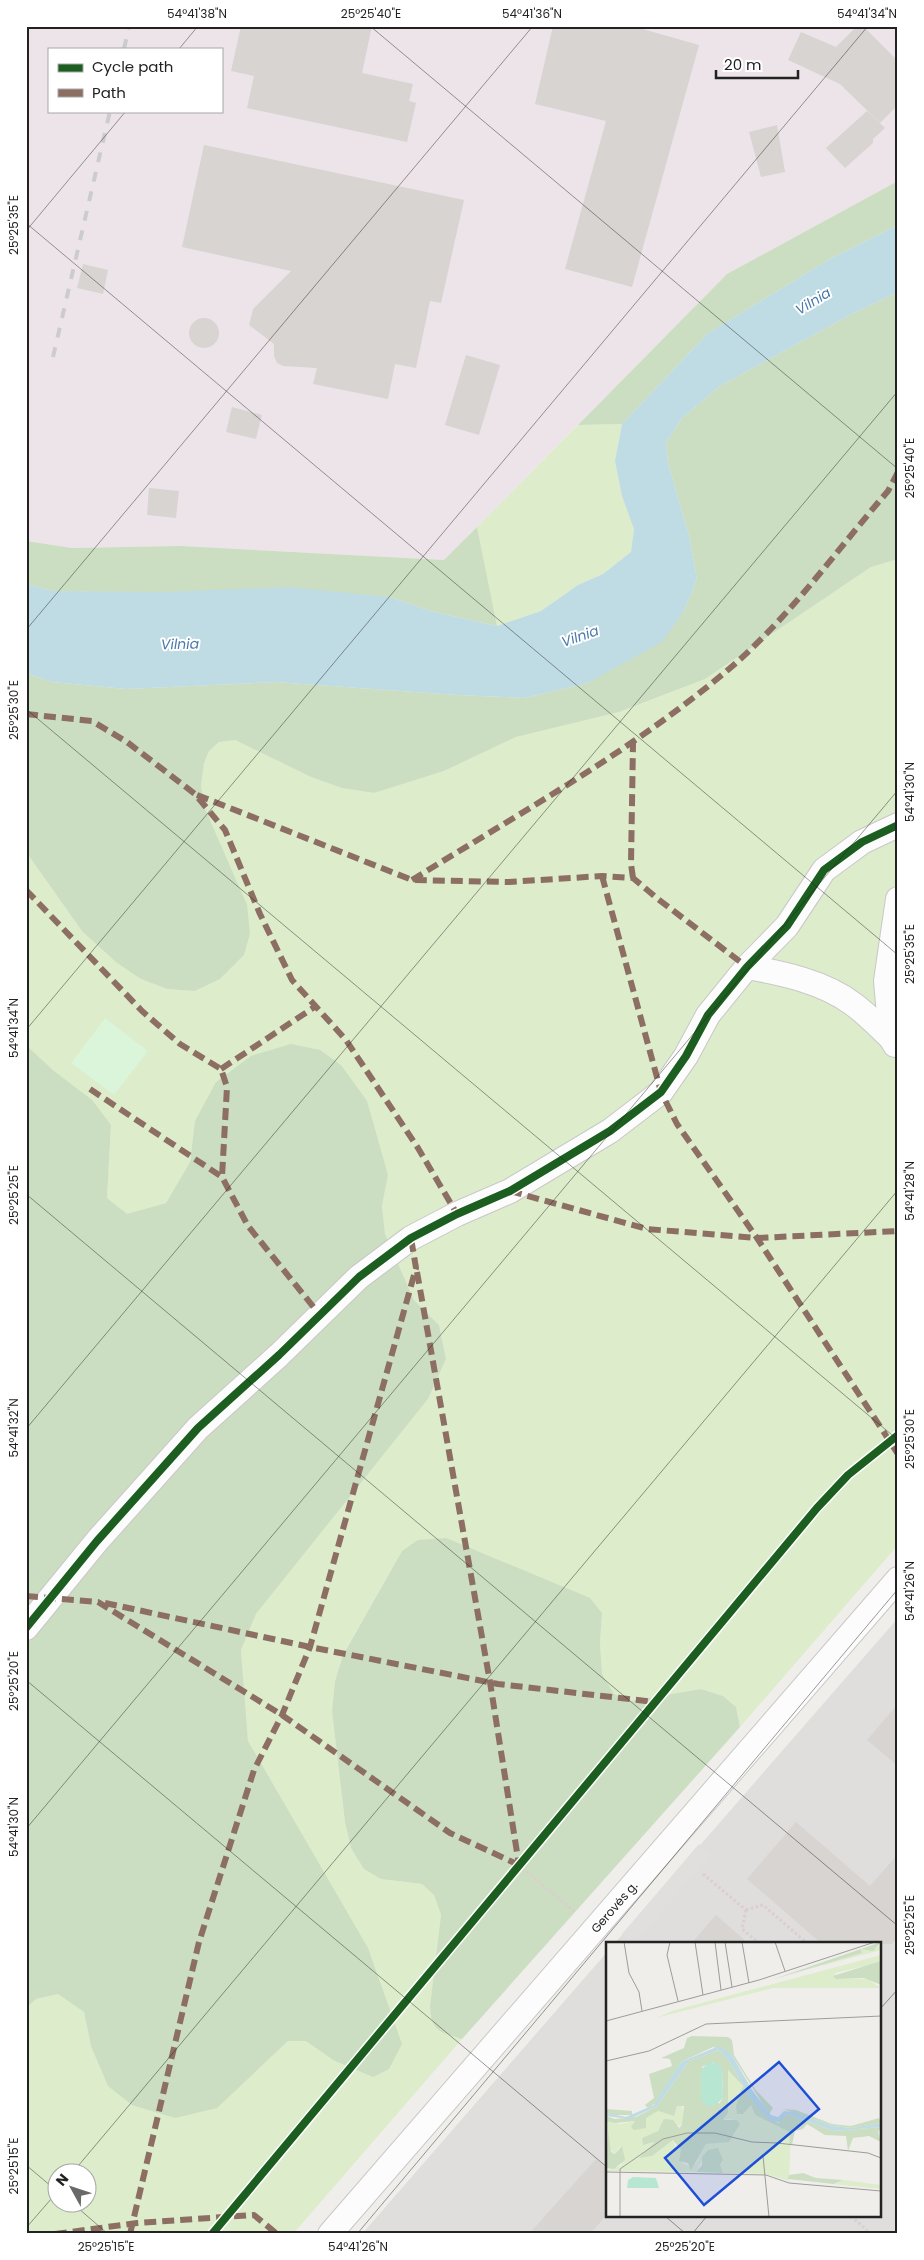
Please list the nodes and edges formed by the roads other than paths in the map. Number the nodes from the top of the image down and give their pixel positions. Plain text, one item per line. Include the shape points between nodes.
1 (898, 825) edge
2 (898, 899) edge
3 (747, 967) junction
4 (894, 1044) edge
5 (898, 1579) edge
6 (26, 1628) edge
7 (330, 2234) edge

1 - 3 street via 862,842 824,870 787,926
2 - 4 street via 886,981
3 - 4 street via 786,974 852,1003
3 - 6 street via 708,1015 686,1056 661,1092 610,1131 510,1191 411,1238 359,1277 198,1428 97,1540
5 - 7 street, Gerovės g.

